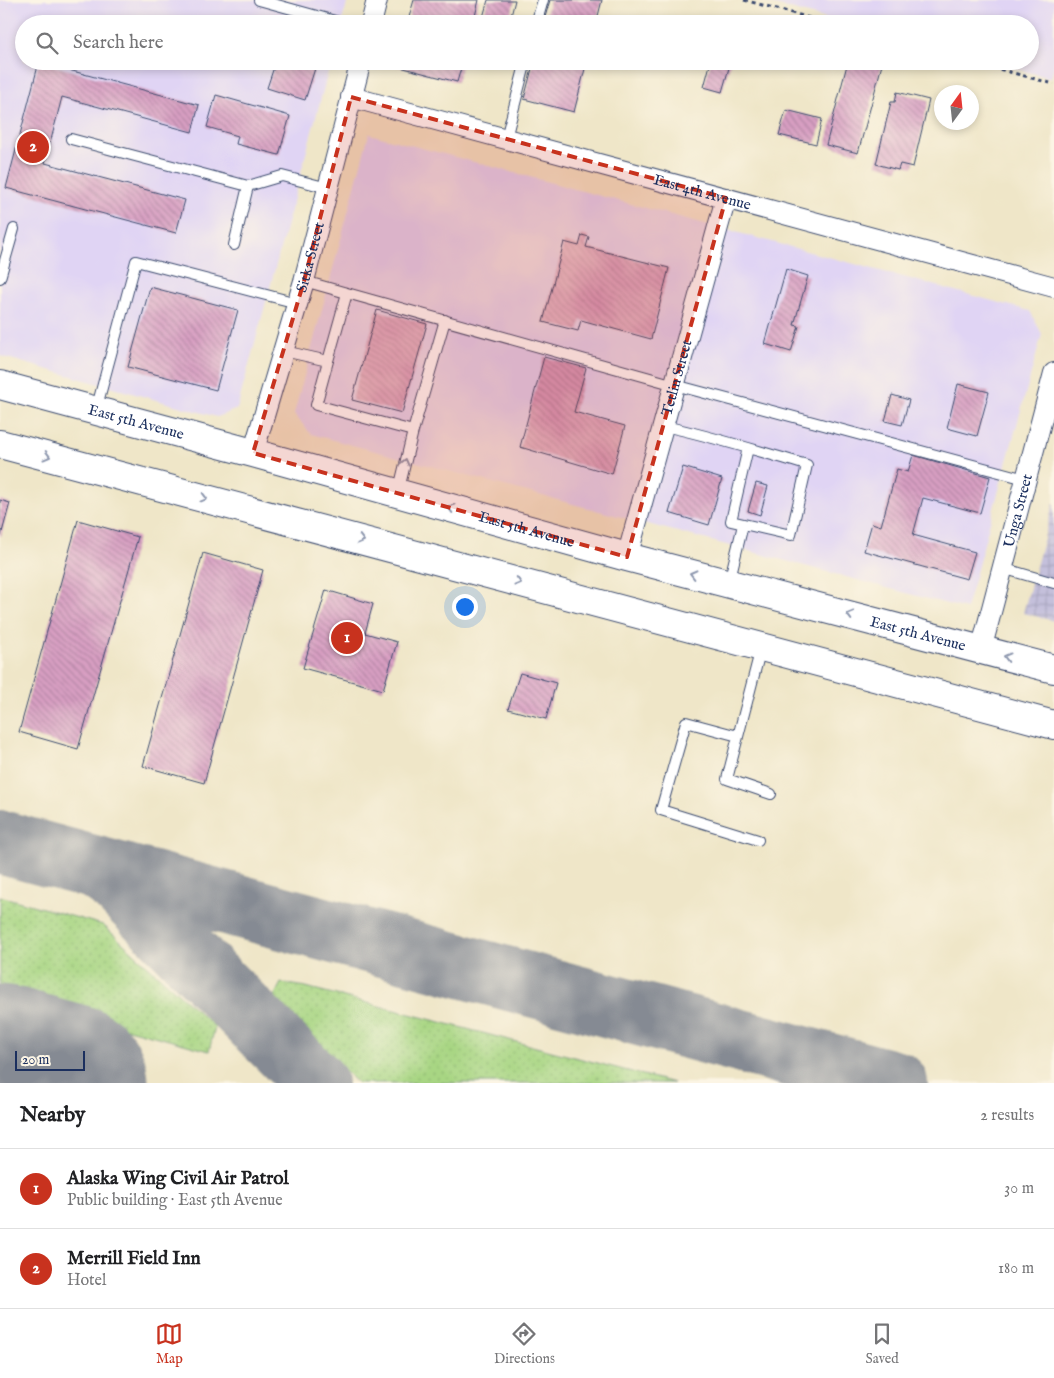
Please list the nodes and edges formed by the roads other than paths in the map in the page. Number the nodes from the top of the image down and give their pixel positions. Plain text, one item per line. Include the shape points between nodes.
1 (259, 0) edge
2 (377, 0) edge
3 (543, 0) edge
4 (313, 15) edge
5 (373, 15) edge
6 (539, 15) edge
7 (358, 70) edge
8 (524, 70) edge
9 (351, 97) junction
10 (506, 138) junction
11 (71, 139) dead end
12 (248, 186) junction
13 (328, 188) junction
14 (726, 198) junction
15 (14, 229) dead end
16 (234, 245) dead end
17 (0, 278) edge
18 (304, 281) junction
19 (1054, 287) edge
20 (347, 293) junction
21 (298, 303) junction
22 (445, 320) junction
23 (284, 350) junction
24 (328, 362) junction
25 (1054, 374) edge
26 (0, 385) edge
27 (675, 385) junction
28 (95, 411) junction
29 (664, 426) junction
30 (414, 431) junction
31 (0, 444) edge
32 (748, 448) junction
33 (253, 453) junction
34 (1025, 479) junction
35 (398, 493) junction
36 (743, 525) junction
37 (627, 557) junction
38 (1002, 568) junction
39 (729, 583) junction
40 (1054, 583) edge
41 (761, 647) junction
42 (981, 650) junction
43 (1054, 669) edge
44 (1054, 725) edge
45 (738, 736) junction
46 (771, 794) dead end
47 (758, 840) dead end

1 - 4 lane
2 - 5 street
3 - 6 lane
7 - 9 street, Sitka Street
8 - 10 lane
9 - 10 street, East 4th Avenue
9 - 13 street, Sitka Street
10 - 14 street, East 4th Avenue
11 - 12 lane
12 - 13 lane via 282,176
12 - 16 lane
13 - 18 street, Sitka Street
14 - 19 street, East 4th Avenue
14 - 27 street, Tetlin Street
15 - 17 lane
18 - 20 lane
18 - 21 street, Sitka Street
20 - 22 lane
20 - 24 lane
21 - 23 street, Sitka Street
21 - 28 lane via 136,261
22 - 27 lane
22 - 30 lane
23 - 24 lane
23 - 33 street, Sitka Street
24 - 30 lane via 316,405
25 - 34 street, Unga Street
26 - 28 highway, East 5th Avenue
27 - 29 street, Tetlin Street
27 - 34 lane
28 - 33 highway, East 5th Avenue
29 - 32 lane
29 - 37 street, Tetlin Street
35 -> 30 lane
31 -> 41 highway
32 - 36 lane via 731,521
32 - 36 lane via 807,465 791,535
33 - 35 highway, East 5th Avenue
34 - 38 street, Unga Street
37 -> 35 highway, East 5th Avenue
36 - 39 lane
39 -> 37 highway, East 5th Avenue
38 - 40 lane
38 - 42 street, Unga Street
42 -> 39 highway, East 5th Avenue
41 - 44 highway
41 - 45 lane
43 -> 42 highway, East 5th Avenue
45 - 46 lane via 727,779
45 - 47 lane via 686,722 661,810

